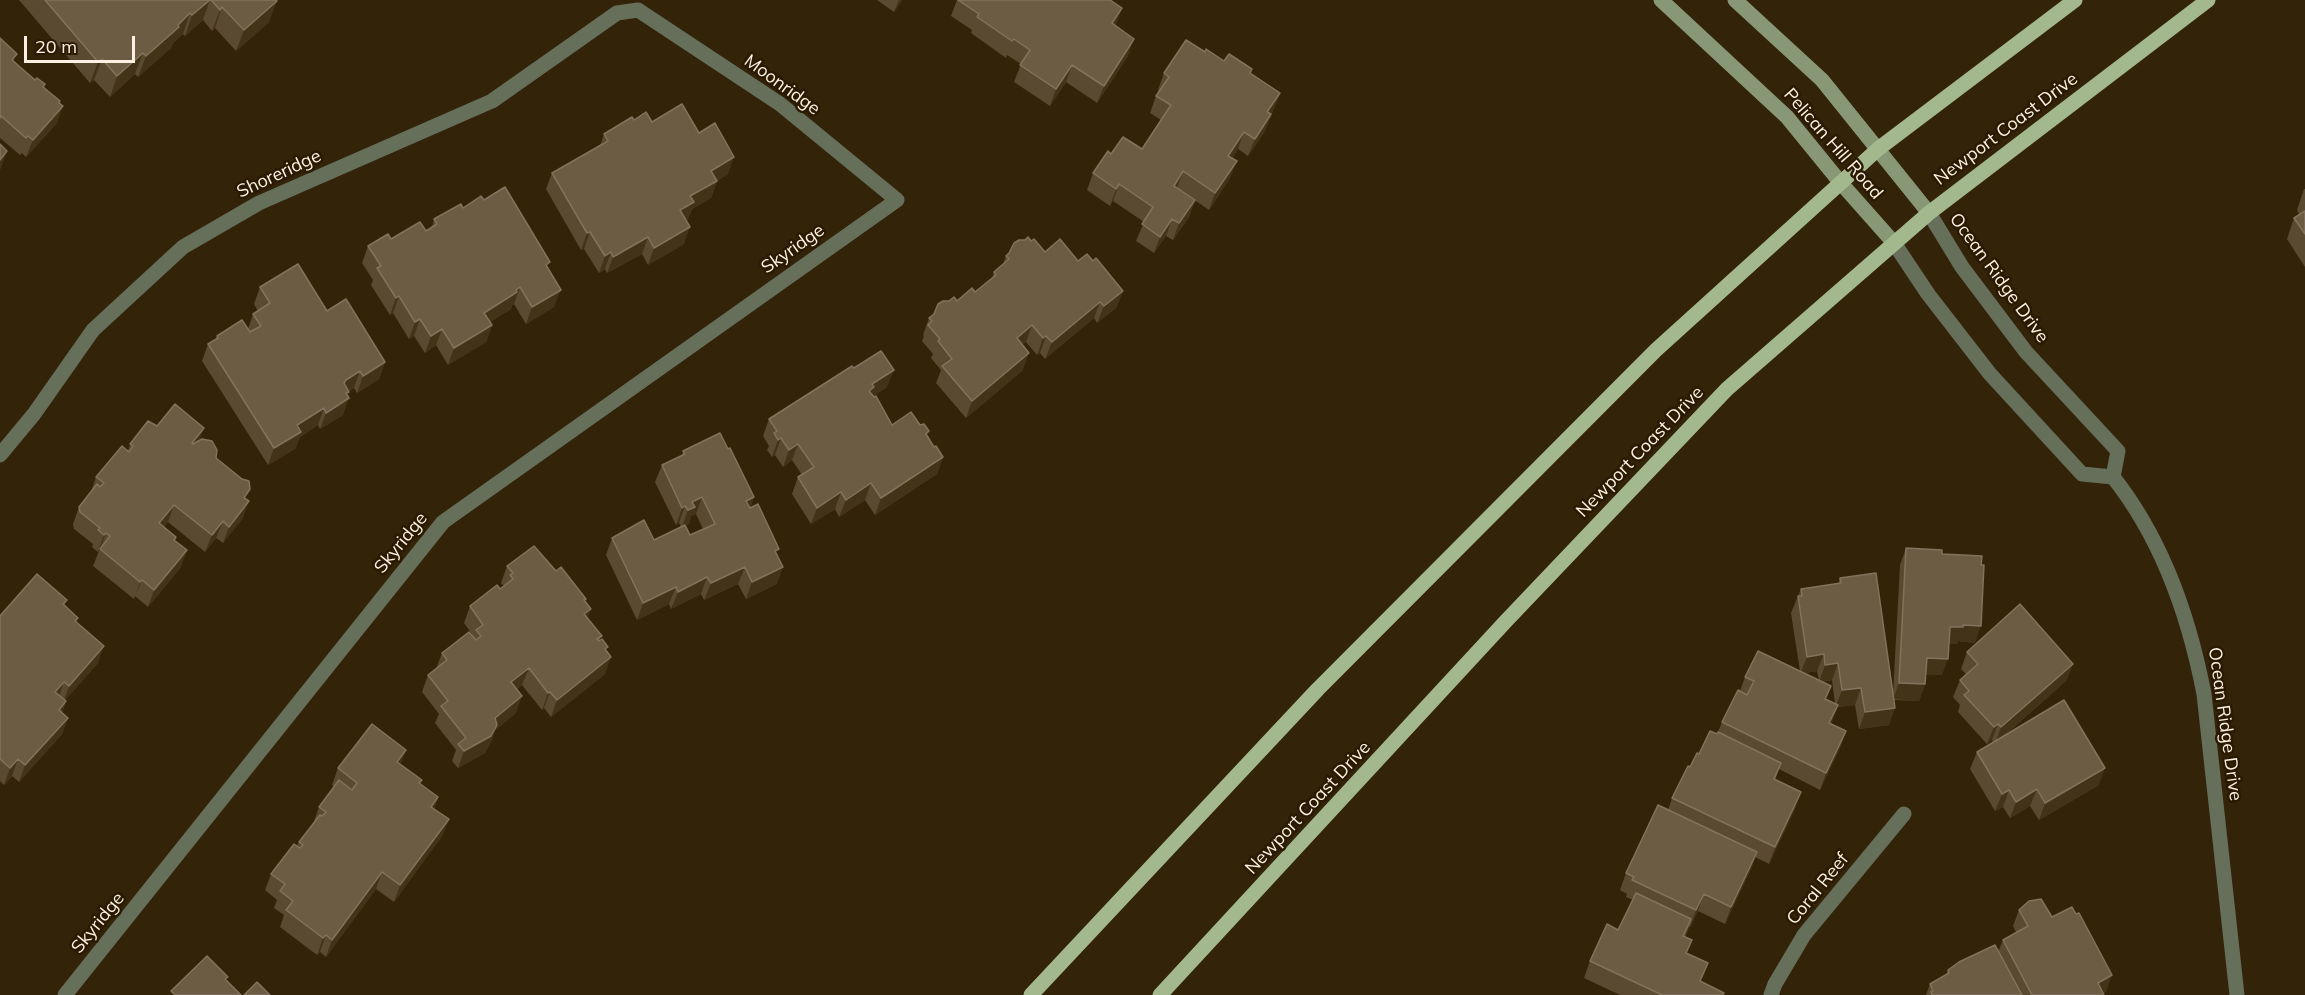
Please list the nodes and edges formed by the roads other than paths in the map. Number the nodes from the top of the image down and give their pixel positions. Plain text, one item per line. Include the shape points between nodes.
1 (1661, 0) edge
2 (1735, 0) edge
3 (2075, 0) edge
4 (2208, 0) edge
5 (638, 10) joint
6 (1878, 149) junction
7 (1840, 182) junction
8 (897, 200) joint
9 (1929, 213) junction
10 (1894, 243) junction
11 (0, 455) edge
12 (2113, 477) junction
13 (1904, 814) dead end
14 (65, 995) edge
15 (1030, 995) edge
16 (1160, 995) edge
17 (1771, 995) edge
18 (2237, 995) edge

1 - 7 street, Pelican Hill Road via 1787,117
2 - 6 street, Pelican Hill Road via 1822,80
3 - 6 main road
4 - 9 main road, Newport Coast Drive
5 - 8 street, Moonridge via 780,104
5 - 11 street, Shoreridge via 618,13 492,101 259,203 183,247 93,330
6 - 7 main road
6 - 9 street, Pelican Hill Road
7 - 10 street, Pelican Hill Road
7 - 15 main road via 1588,417 1318,688
8 - 14 street, Skyridge via 443,522
9 - 10 main road, Newport Coast Drive
9 - 12 street, Ocean Ridge Drive via 1962,267 2026,352 2118,451
10 - 12 street via 1990,374 2082,474
10 - 16 main road, Newport Coast Drive via 1727,389
12 - 18 street, Ocean Ridge Drive via 2160,552 2195,645 2204,694
13 - 17 street, Coral Reef via 1804,934

